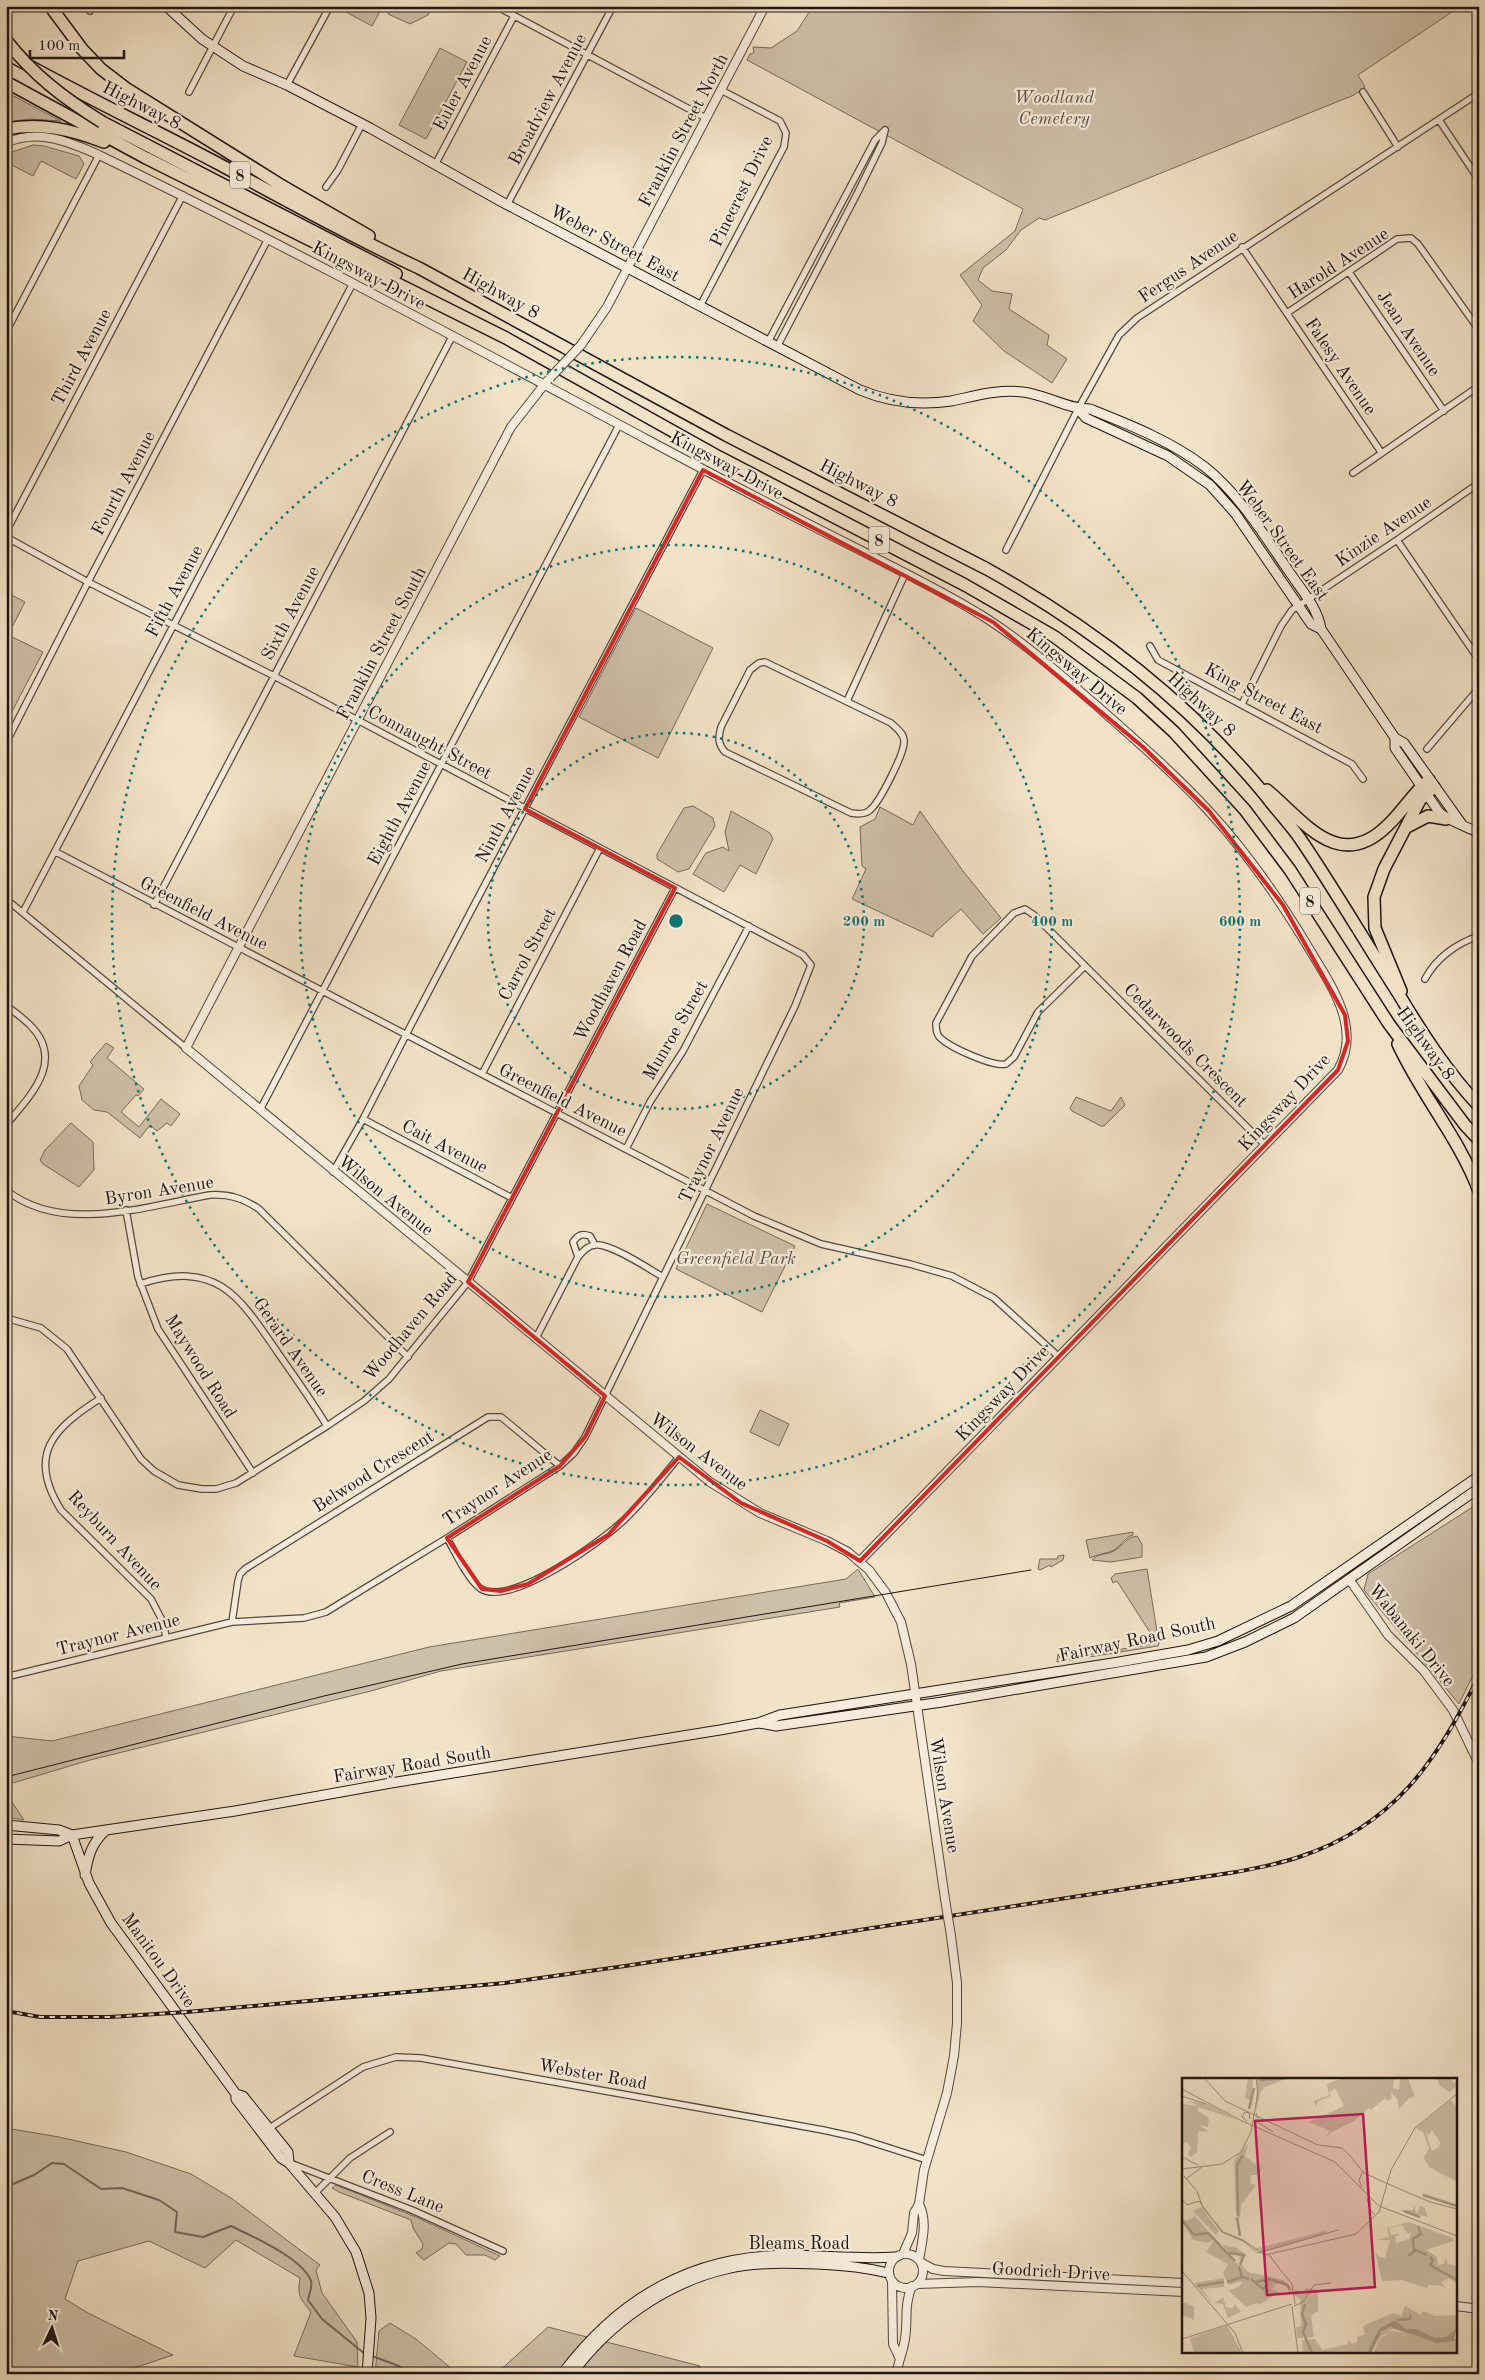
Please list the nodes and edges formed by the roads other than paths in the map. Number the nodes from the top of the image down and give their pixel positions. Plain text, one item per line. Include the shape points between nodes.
1 (50, 6) edge
2 (166, 6) edge
3 (234, 6) edge
4 (330, 6) edge
5 (496, 6) edge
6 (613, 6) edge
7 (666, 6) edge
8 (673, 6) edge
9 (765, 6) edge
10 (514, 16) junction
11 (6, 40) edge
12 (212, 47) junction
13 (6, 52) edge
14 (588, 56) junction
15 (6, 60) edge
16 (6, 82) edge
17 (61, 84) junction
18 (288, 86) junction
19 (721, 90) junction
20 (189, 92) dead end
21 (1363, 92) dead end
22 (1479, 92) edge
23 (706, 118) junction
24 (1439, 120) junction
25 (362, 124) junction
26 (6, 129) edge
27 (6, 143) edge
28 (1398, 147) junction
29 (99, 154) junction
30 (146, 158) junction
31 (435, 164) junction
32 (1479, 180) edge
33 (326, 187) dead end
34 (183, 195) junction
35 (843, 200) junction
36 (507, 205) junction
37 (852, 205) junction
38 (268, 239) junction
39 (1242, 247) junction
40 (419, 268) junction
41 (628, 268) junction
42 (1349, 272) junction
43 (801, 279) junction
44 (353, 284) junction
45 (810, 284) junction
46 (700, 306) junction
47 (1287, 313) junction
48 (1479, 330) edge
49 (6, 332) edge
50 (453, 335) junction
51 (506, 338) junction
52 (768, 342) junction
53 (777, 347) junction
54 (547, 381) junction
55 (1479, 386) edge
56 (1078, 409) junction
57 (1444, 411) junction
58 (619, 425) junction
59 (1381, 452) junction
60 (703, 470) junction
61 (1353, 473) dead end
62 (1479, 483) edge
63 (6, 532) edge
64 (6, 537) edge
65 (1397, 540) junction
66 (1006, 550) dead end
67 (905, 574) junction
68 (88, 582) junction
69 (1308, 600) junction
70 (1298, 606) junction
71 (173, 625) junction
72 (1321, 629) junction
73 (1150, 646) dead end
74 (1479, 660) edge
75 (274, 676) junction
76 (1479, 688) edge
77 (847, 701) junction
78 (1242, 704) junction
79 (357, 721) junction
80 (6, 743) edge
81 (1427, 749) dead end
82 (441, 764) junction
83 (1247, 773) junction
84 (1363, 779) dead end
85 (1427, 787) junction
86 (526, 809) junction
87 (1446, 819) junction
88 (1461, 823) junction
89 (1406, 828) junction
90 (1479, 833) edge
91 (600, 848) junction
92 (56, 852) junction
93 (675, 888) junction
94 (6, 899) edge
95 (154, 905) junction
96 (23, 912) junction
97 (749, 926) junction
98 (1479, 936) edge
99 (238, 948) junction
100 (810, 962) joint
101 (1086, 966) junction
102 (1425, 979) dead end
103 (322, 992) junction
104 (6, 1005) edge
105 (1406, 1007) junction
106 (1389, 1024) junction
107 (406, 1035) junction
108 (186, 1048) junction
109 (482, 1074) junction
110 (1479, 1106) edge
111 (260, 1110) junction
112 (557, 1114) junction
113 (363, 1119) junction
114 (6, 1125) edge
115 (1479, 1140) edge
116 (1265, 1145) junction
117 (626, 1149) junction
118 (333, 1172) junction
119 (6, 1190) edge
120 (1479, 1191) edge
121 (705, 1192) junction
122 (512, 1198) junction
123 (126, 1210) junction
124 (595, 1245) junction
125 (578, 1257) junction
126 (663, 1277) junction
127 (468, 1282) junction
128 (140, 1284) junction
129 (6, 1318) edge
130 (536, 1338) junction
131 (1058, 1356) junction
132 (408, 1357) junction
133 (605, 1396) junction
134 (102, 1398) junction
135 (327, 1426) junction
136 (679, 1457) junction
137 (560, 1466) junction
138 (253, 1473) junction
139 (1479, 1476) edge
140 (1479, 1488) edge
141 (447, 1538) junction
142 (860, 1561) junction
143 (1349, 1579) junction
144 (232, 1622) junction
145 (166, 1637) junction
146 (6, 1677) edge
147 (915, 1694) junction
148 (916, 1705) junction
149 (758, 1723) junction
150 (1479, 1764) edge
151 (6, 1825) edge
152 (105, 1831) junction
153 (72, 1835) junction
154 (6, 1840) edge
155 (85, 1875) junction
156 (236, 2094) junction
157 (268, 2129) junction
158 (390, 2132) dead end
159 (927, 2160) junction
160 (289, 2163) junction
161 (330, 2178) junction
162 (315, 2193) junction
163 (919, 2204) junction
164 (503, 2251) dead end
165 (899, 2256) junction
166 (920, 2261) junction
167 (890, 2278) junction
168 (1182, 2283) edge
169 (914, 2285) junction
170 (1182, 2292) edge
171 (1458, 2306) edge
172 (1479, 2309) edge
173 (899, 2357) junction
174 (367, 2373) edge
175 (562, 2374) edge
176 (572, 2374) edge
177 (897, 2374) edge

1 - 40 highway via 82,49 127,89
2 - 12 main road, Weber Street East
3 - 12 street
4 - 18 street
5 - 10 street
6 - 14 street, Broadview Avenue
7 - 8 street
9 - 19 street, Franklin Street North
10 - 14 street
10 - 31 street, Euler Avenue
11 - 51 highway, bridge via 46,83 102,122 403,278
12 - 18 main road, Weber Street East via 243,66
12 - 20 street
13 - 17 highway
14 - 23 street
14 - 36 street, Broadview Avenue
15 - 17 highway
16 - 30 highway
17 - 40 highway, Highway 8 / 8
18 - 25 main road, Weber Street East
19 - 23 street, Franklin Street North
19 - 46 street, Pinecrest Drive via 780,121 786,133 784,147
21 - 28 street
22 - 24 street, Fergus Avenue
23 - 41 street, Franklin Street North
24 - 28 street, Fergus Avenue
24 - 32 street
25 - 31 main road, Weber Street East
25 - 33 street
26 - 30 highway via 42,125 62,128
27 - 29 street, Kingsway Drive via 27,136 54,138
28 - 39 street, Fergus Avenue
29 - 34 street, Kingsway Drive
29 - 49 street
30 - 51 highway, Highway 8 / 8
31 - 36 main road, Weber Street East
34 - 38 street, Kingsway Drive
34 - 63 street, Third Avenue
35 - 37 street
35 - 37 street via 875,140 885,130
35 - 43 street
36 - 41 main road, Weber Street East
37 - 45 street
38 - 44 street, Kingsway Drive
38 - 68 street, Fourth Avenue
39 - 47 street, Falesy Avenue
39 - 56 street, Fergus Avenue via 1137,318 1119,335
40 - 83 highway, Highway 8 / 8 via 726,435 1025,590 1095,636 1151,680 1202,724
41 - 46 main road, Weber Street East
41 - 54 street, Franklin Street South, bridge via 600,319
42 - 47 street, Harold Avenue
42 - 48 street, Harold Avenue via 1398,239 1411,238
42 - 57 street, Jean Avenue
43 - 45 street
43 - 52 street
44 - 50 street, Kingsway Drive
44 - 71 street, Fifth Avenue
45 - 53 street
46 - 52 main road, Weber Street East
47 - 59 street, Falesy Avenue
50 - 54 street, Kingsway Drive
50 - 75 street, Sixth Avenue
51 - 106 highway, Highway 8 / 8 via 719,457 966,585 1055,637 1137,698 1210,770 1272,845
52 - 53 main road, Weber Street East
53 - 56 main road, Weber Street East via 860,390 897,401 936,403 1002,391 1024,392
54 - 58 street, Kingsway Drive
54 - 79 street, Franklin Street South via 511,426
55 - 57 street
56 - 66 street, Fergus Avenue
56 - 69 main road, Weber Street East via 1090,409 1146,433 1205,467 1239,502
56 - 70 main road, Weber Street East via 1086,418 1168,456 1210,485 1235,513
57 - 59 street
58 - 60 street, Kingsway Drive
58 - 82 street, Eighth Avenue
59 - 61 street
60 - 67 street, Kingsway Drive
60 - 86 street, Ninth Avenue
62 - 65 street, Kinzie Avenue
64 - 68 street, Connaught Street
65 - 69 street, Kinzie Avenue
65 - 74 street
67 - 77 street
67 - 116 street, Kingsway Drive via 993,622 1136,741 1209,811 1282,905 1345,1015 1348,1041 1338,1070
68 - 71 street, Connaught Street
68 - 80 street, Fourth Avenue
69 - 70 street, Kinzie Avenue
69 - 72 main road, Weber Street East via 1320,618
70 - 72 main road, Weber Street East via 1311,624
70 - 78 street, Kinzie Avenue via 1281,626
71 - 75 street, Connaught Street
71 - 92 street, Fifth Avenue
72 - 85 main road, Weber Street East via 1395,738 1404,743
73 - 78 street, King Street East via 1158,660
75 - 79 street, Connaught Street
75 - 95 street, Sixth Avenue
76 - 81 street
77 - 77 street via 772,664 759,663 750,670 721,727 719,743 725,752 851,813 864,813 876,804 903,751 904,741 902,733 891,723
78 - 84 street, King Street East via 1352,764
79 - 82 street, Connaught Street
79 - 99 street, Franklin Street South
82 - 86 street, Connaught Street
82 - 103 street, Eighth Avenue
83 - 85 highway via 1318,836 1344,845 1356,844 1376,835
83 - 105 highway, Highway 8 / 8 via 1300,839
85 - 87 main road
85 - 88 main road
85 - 89 highway
86 - 91 street, Connaught Street
86 - 107 street, Ninth Avenue
87 - 88 main road
87 - 89 highway via 1428,816
88 - 90 main road
89 - 105 highway via 1380,880 1373,906 1376,928
91 - 93 street, Connaught Street
91 - 109 street, Carrol Street
92 - 95 street, Greenfield Avenue
92 - 96 street, Fifth Avenue
93 - 97 street, Connaught Street
93 - 112 street, Woodhaven Road
94 - 96 street, Wilson Avenue
95 - 99 street, Greenfield Avenue
96 - 108 street, Wilson Avenue
97 - 100 street, Connaught Street
97 - 117 street, Munroe Street via 683,1051 650,1102
98 - 102 street via 1452,949
99 - 103 street, Greenfield Avenue
99 - 108 street, Franklin Street South
100 - 121 street, Traynor Avenue via 810,970 795,1006
101 - 101 street, Cedarwoods Crescent via 1034,915 1025,909 1020,910 972,956 936,1023 938,1034 948,1043 993,1064 1006,1064 1014,1057 1038,1012
101 - 116 street, Cedarwoods Crescent
103 - 107 street, Greenfield Avenue
103 - 111 street, Eighth Avenue
104 - 114 street via 31,1026 43,1044 45,1071 34,1092
105 - 110 highway, Highway 8 / 8 via 1462,1088
106 - 115 highway, Highway 8 / 8
106 - 120 highway via 1412,1074 1466,1159
107 - 109 street, Greenfield Avenue
107 - 113 street, Ninth Avenue
108 - 111 street, Wilson Avenue
109 - 112 street, Greenfield Avenue
111 - 118 street, Wilson Avenue
112 - 117 street, Greenfield Avenue
112 - 122 street, Woodhaven Road
113 - 118 street, Ninth Avenue
113 - 122 street, Cait Avenue
116 - 131 street, Kingsway Drive
117 - 121 street, Greenfield Avenue
118 - 127 street, Wilson Avenue
119 - 123 street, Byron Avenue via 48,1212 88,1216
121 - 126 street, Traynor Avenue
121 - 131 street, Greenfield Avenue via 794,1235 952,1276 994,1298
122 - 127 street, Woodhaven Road
123 - 128 street, Maywood Road
123 - 132 street, Byron Avenue via 222,1194 248,1201
124 - 125 street
124 - 125 street via 590,1236 578,1235 573,1242
124 - 126 street via 611,1249
125 - 130 street
126 - 133 street, Traynor Avenue
127 - 130 street, Wilson Avenue
127 - 132 street, Woodhaven Road
128 - 135 street, Gerard Avenue via 164,1278 194,1277 234,1294
128 - 138 street, Maywood Road via 158,1330
129 - 134 street, Woodhaven Road via 29,1323 55,1337
130 - 133 street, Wilson Avenue
131 - 142 street, Kingsway Drive
132 - 135 street, Woodhaven Road via 370,1396
133 - 136 street, Wilson Avenue
133 - 137 street, Traynor Avenue via 585,1437
134 - 138 street, Woodhaven Road via 142,1459 168,1481 216,1489
134 - 145 street, Reyburn Avenue via 74,1415 56,1434 47,1455 46,1479 61,1510 151,1599 161,1617
135 - 138 street, Woodhaven Road
136 - 141 street via 608,1535 528,1584 501,1591 482,1589 474,1582
136 - 142 street, Wilson Avenue via 741,1502 827,1540
137 - 141 street, Traynor Avenue
137 - 144 street, Belwood Crescent via 501,1417 488,1417 245,1569 238,1580
139 - 147 main road, Fairway Road South via 1291,1606 1218,1641 1188,1650
140 - 143 main road, Fairway Road South
141 - 144 street, Traynor Avenue via 326,1612 304,1618
142 - 147 street, Wilson Avenue via 884,1589 901,1622
143 - 148 main road, Fairway Road South via 1280,1626 1206,1657
143 - 150 street, Wabanaki Drive via 1383,1629 1424,1671 1453,1710
144 - 145 street, Traynor Avenue
145 - 146 street, Traynor Avenue
147 - 148 street, Wilson Avenue
147 - 149 main road, Fairway Road South via 780,1715
148 - 149 main road, Fairway Road South via 776,1726
148 - 159 street, Wilson Avenue, bridge via 957,1983 954,2056 947,2093
149 - 152 main road, Fairway Road South
151 - 153 main road via 59,1830
152 - 153 main road, Fairway Road South
152 - 155 main road via 90,1851
153 - 154 main road via 59,1841
153 - 155 main road, Manitou Drive
155 - 156 main road, Manitou Drive via 120,1936
156 - 157 main road, Manitou Drive via 243,2096
156 - 160 main road, Manitou Drive via 236,2099 260,2133
157 - 159 street, Webster Road via 363,2067 396,2057 421,2058 823,2130
157 - 160 main road, Manitou Drive via 288,2152
158 - 161 street via 350,2158
159 - 163 street, Wilson Avenue
160 - 161 street, Cress Lane
160 - 162 main road, Manitou Drive
161 - 162 street
161 - 164 street, Cress Lane
162 - 174 main road, Manitou Drive via 347,2235 369,2293 371,2330
163 - 165 street, Wilson Avenue via 914,2213 912,2233
163 - 166 street via 924,2213
165 - 166 street via 912,2254
165 - 167 street, Wilson Avenue via 889,2266
165 - 175 main road, Bleams Road via 866,2259 767,2256 708,2266 630,2303 578,2352
166 - 168 street, Goodrich Drive via 944,2271
166 - 169 street via 923,2274
167 - 169 street via 901,2287
167 - 173 street via 893,2344
167 - 176 main road, Bleams Road via 850,2266 800,2263 767,2263 726,2269 659,2296 603,2338
169 - 170 street, Goodrich Drive via 978,2282
169 - 173 street via 906,2298 904,2344
171 - 172 street
173 - 177 street

